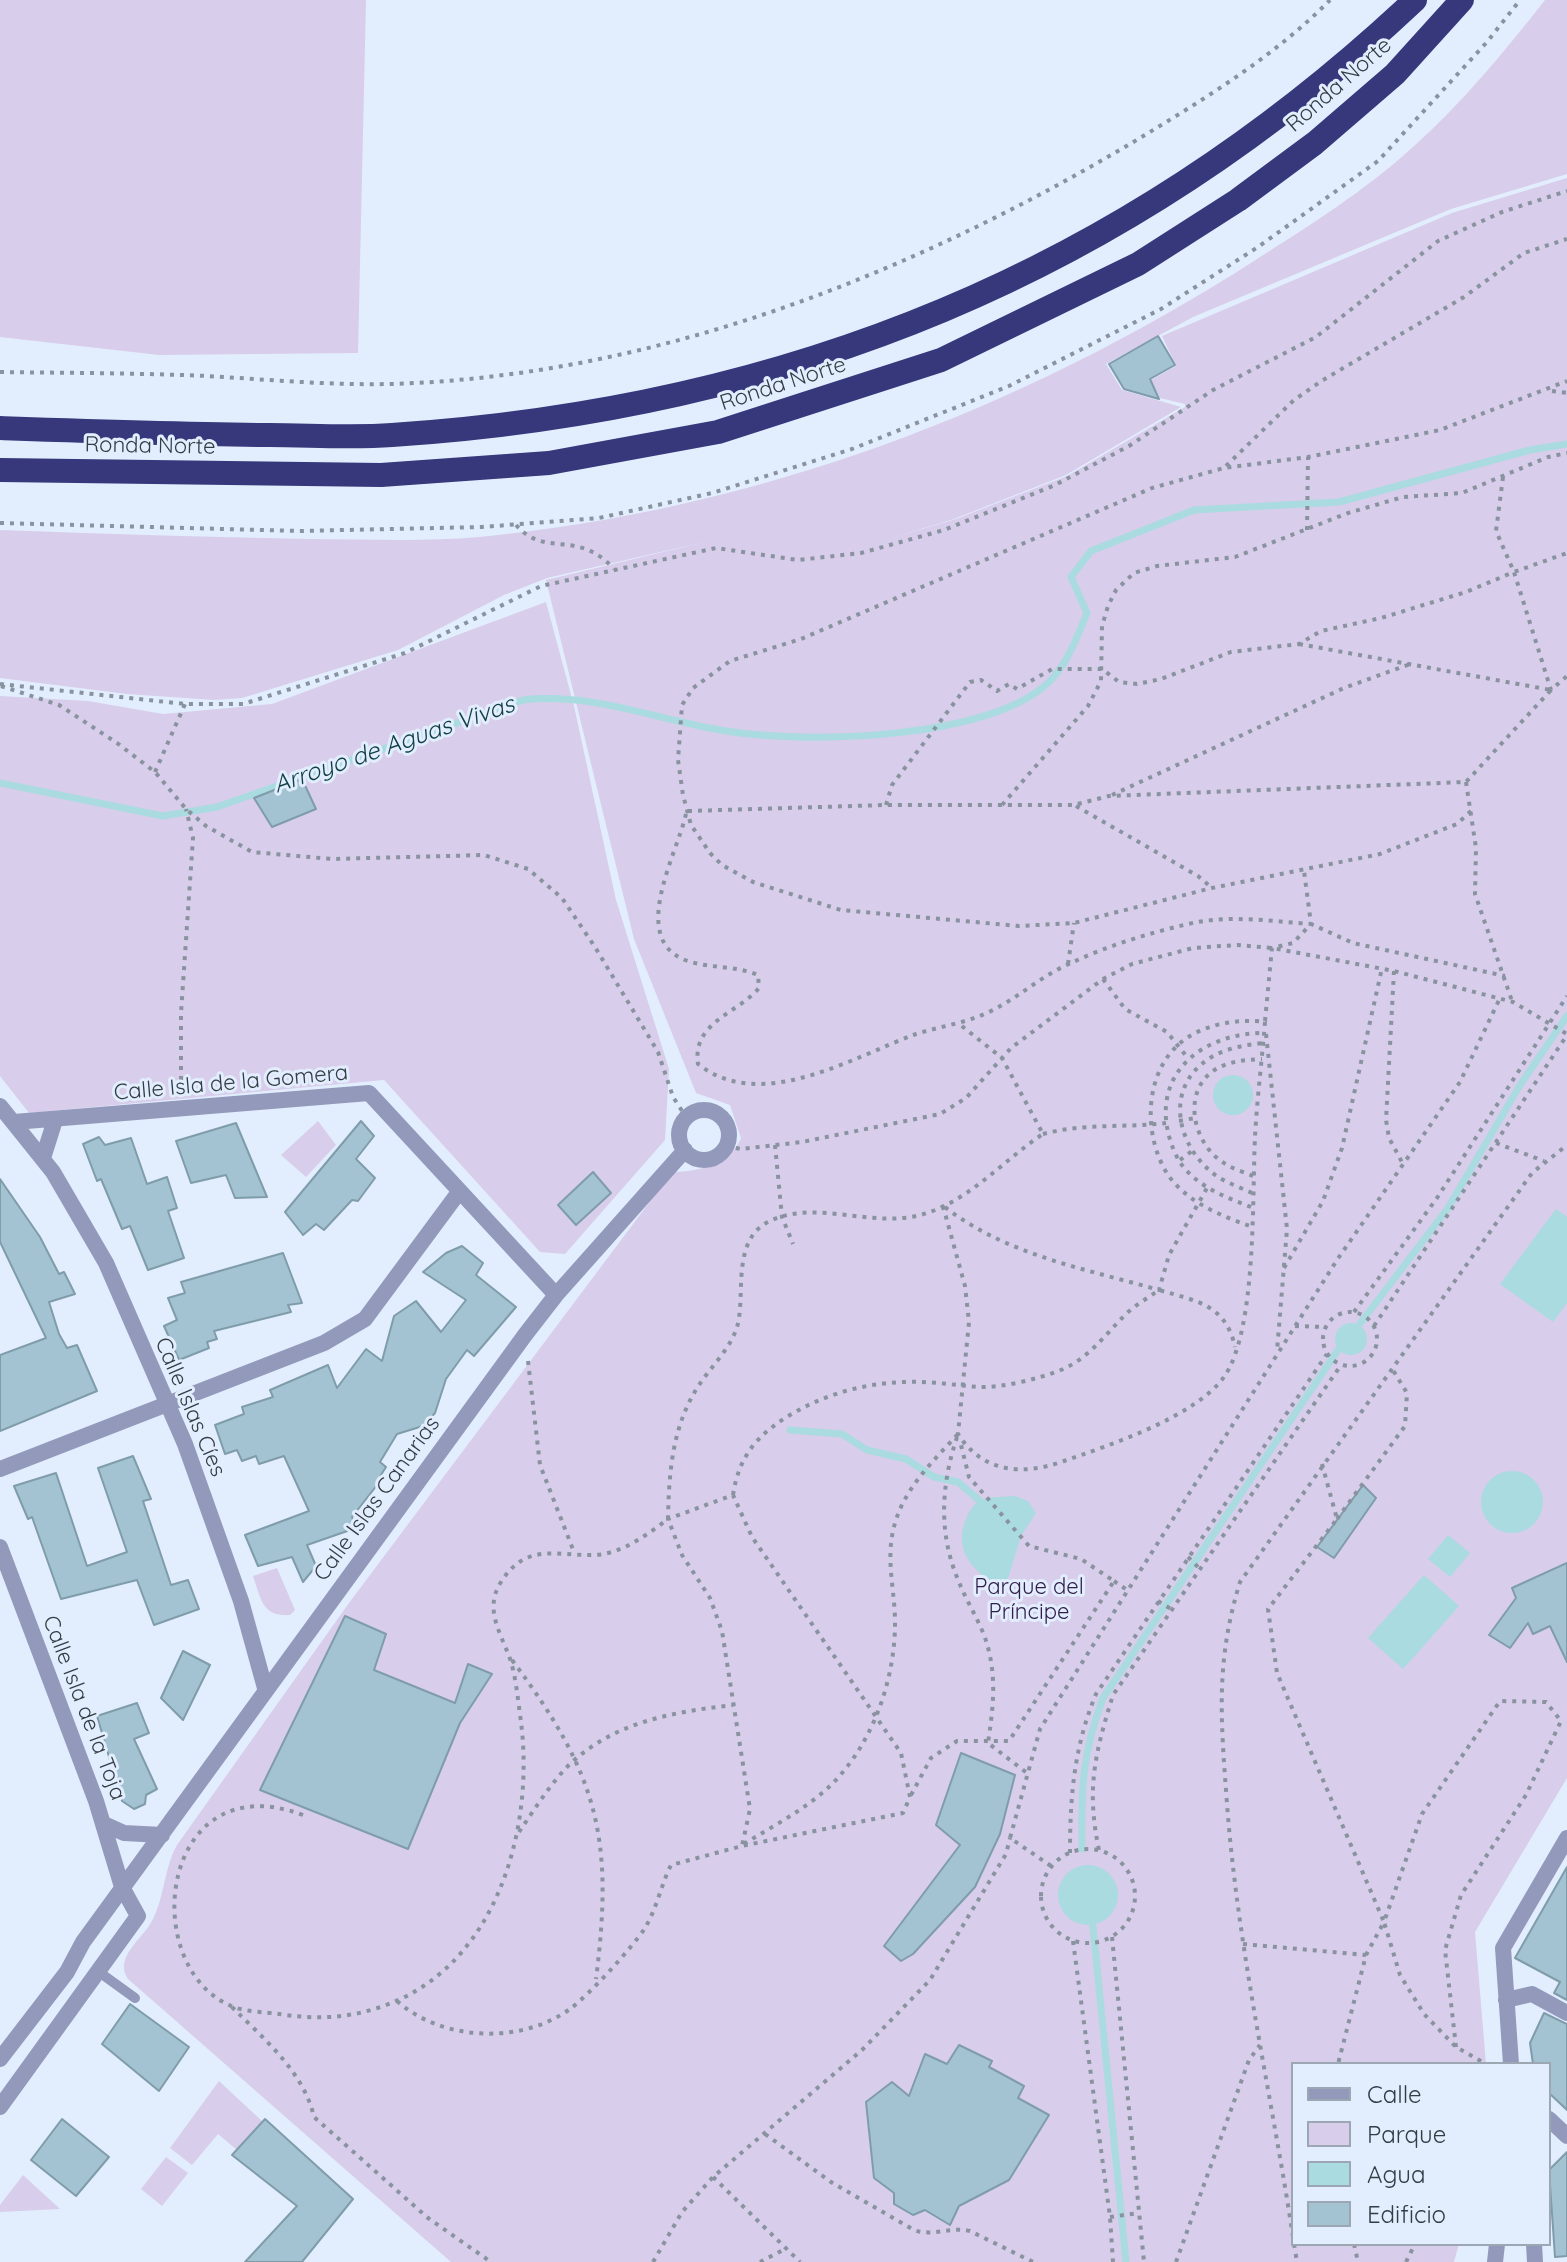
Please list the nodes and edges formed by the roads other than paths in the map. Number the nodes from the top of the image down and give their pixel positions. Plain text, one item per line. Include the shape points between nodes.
1 (1415, 0) edge
2 (1462, 0) edge
3 (0, 428) edge
4 (0, 470) edge
5 (0, 1106) edge
6 (55, 1120) junction
7 (14, 1122) junction
8 (685, 1150) junction
9 (43, 1158) junction
10 (459, 1192) junction
11 (556, 1295) junction
12 (166, 1405) junction
13 (0, 1469) edge
14 (0, 1547) edge
15 (265, 1688) junction
16 (104, 1824) junction
17 (162, 1835) junction
18 (1564, 1850) edge
19 (122, 1887) junction
20 (78, 1956) junction
21 (99, 1972) junction
22 (135, 1998) dead end
23 (1506, 2000) junction
24 (1567, 2013) edge
25 (0, 2059) edge
26 (1511, 2062) edge
27 (0, 2107) edge
28 (1551, 2121) edge
29 (1567, 2136) edge

1 - 3 highway, Ronda Norte via 1346,65 1270,123 1116,227 917,323 817,359 716,388 486,428 387,436
2 - 4 highway, Ronda Norte via 1395,74 1315,143 1138,264 941,360 718,432 549,463 381,475
5 - 7 street, Calle Islas Cíes
6 - 7 street, Calle Isla de la Gomera
6 - 9 street
6 - 10 street, Calle Isla de la Gomera via 369,1093
7 - 9 street, Calle Islas Cíes
8 - 8 street via 703,1160 719,1155 726,1146 728,1125 717,1113 701,1110 686,1117 679,1131
8 - 11 street, Calle Islas Canarias
9 - 12 street, Calle Islas Cíes via 106,1263
10 - 11 street, Calle Isla de la Gomera
10 - 12 street via 365,1319 324,1343
11 - 15 street, Calle Islas Canarias
12 - 13 street
12 - 15 street, Calle Islas Cíes via 236,1587
14 - 16 street, Calle Isla de la Toja
15 - 17 street, Calle Islas Canarias
16 - 17 street via 124,1833
16 - 19 street, Calle Isla de la Toja
17 - 19 street, Calle Islas Canarias
18 - 23 street via 1503,1948
19 - 20 street, Calle Islas Canarias
19 - 21 street via 138,1916
20 - 21 street
20 - 25 street, Calle Islas Canarias
21 - 22 lane
21 - 27 street
23 - 24 street via 1532,1994
23 - 26 street
28 - 29 street

